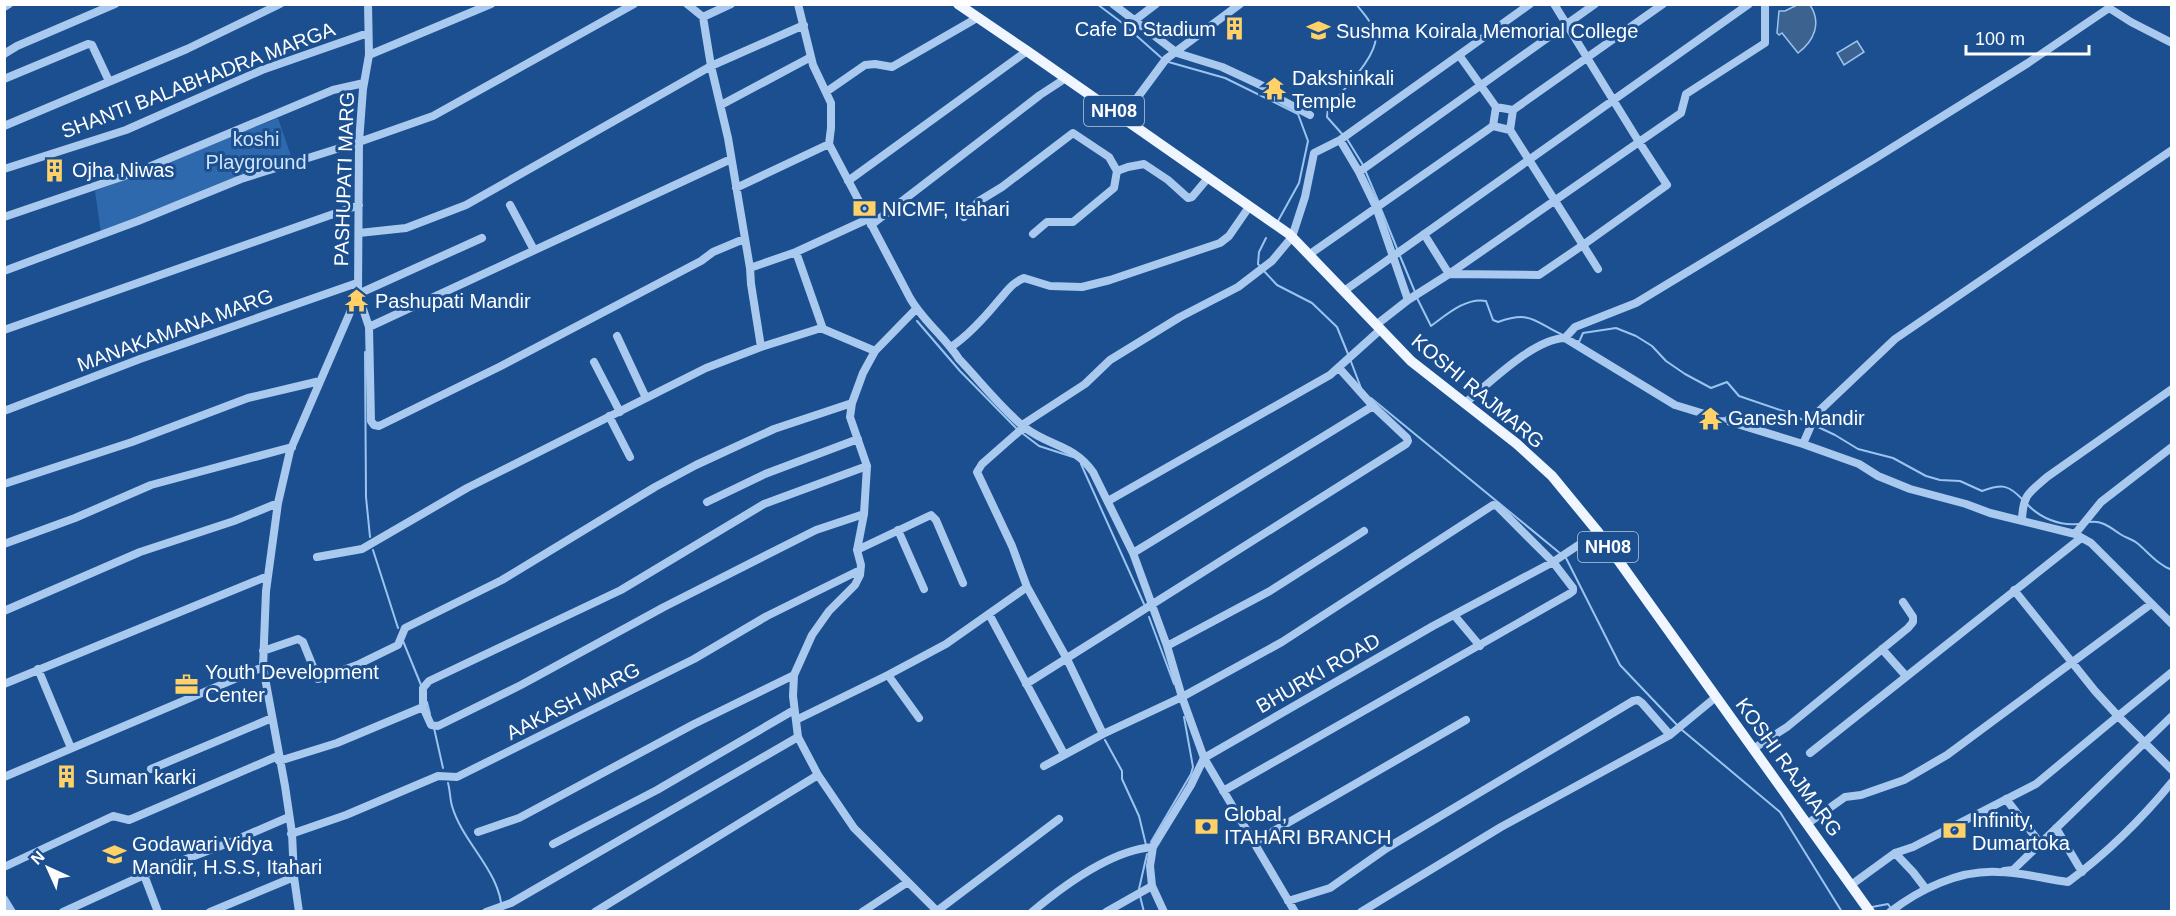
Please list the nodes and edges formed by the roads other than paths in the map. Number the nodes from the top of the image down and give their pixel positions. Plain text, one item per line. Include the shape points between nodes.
1 (9, 4) edge
2 (115, 4) edge
3 (280, 4) edge
4 (368, 4) edge
5 (491, 4) edge
6 (634, 4) edge
7 (687, 4) edge
8 (731, 4) edge
9 (798, 4) edge
10 (958, 4) edge
11 (1113, 4) edge
12 (1156, 4) edge
13 (1240, 4) edge
14 (1530, 4) edge
15 (1554, 4) edge
16 (1595, 4) edge
17 (1663, 4) edge
18 (1749, 4) edge
19 (1765, 4) edge
20 (2107, 6) edge
21 (4, 7) edge
22 (707, 12) edge
23 (977, 18) junction
24 (1135, 20) junction
25 (804, 25) junction
26 (1566, 25) junction
27 (368, 33) junction
28 (2172, 43) edge
29 (1027, 51) junction
30 (1177, 53) junction
31 (4, 54) edge
32 (1459, 54) junction
33 (369, 55) junction
34 (812, 57) junction
35 (1587, 59) junction
36 (711, 66) junction
37 (1066, 78) junction
38 (4, 79) edge
39 (109, 81) junction
40 (364, 83) junction
41 (1481, 85) junction
42 (826, 92) junction
43 (1613, 100) junction
44 (721, 105) junction
45 (1496, 107) junction
46 (1513, 110) junction
47 (1310, 115) dead end
48 (1122, 117) junction
49 (4, 126) edge
50 (1493, 126) junction
51 (1510, 130) junction
52 (1342, 139) junction
53 (359, 142) junction
54 (1639, 142) junction
55 (829, 144) junction
56 (2172, 150) edge
57 (731, 159) junction
58 (1529, 160) junction
59 (4, 169) edge
60 (1117, 171) junction
61 (1361, 171) junction
62 (1209, 178) junction
63 (848, 181) junction
64 (736, 188) junction
65 (1555, 201) junction
66 (359, 205) junction
67 (510, 205) dead end
68 (1379, 205) junction
69 (1249, 207) junction
70 (964, 217) dead end
71 (4, 218) edge
72 (869, 222) junction
73 (359, 233) junction
74 (1033, 234) dead end
75 (1424, 234) junction
76 (1291, 235) junction
77 (482, 238) dead end
78 (744, 238) junction
79 (1583, 245) junction
80 (534, 250) junction
81 (796, 252) junction
82 (1397, 253) junction
83 (1310, 254) junction
84 (750, 268) junction
85 (1598, 269) dead end
86 (4, 271) edge
87 (1449, 274) junction
88 (357, 283) junction
89 (1344, 291) junction
90 (358, 294) junction
91 (1414, 296) junction
92 (916, 309) junction
93 (369, 327) junction
94 (1378, 328) junction
95 (824, 329) junction
96 (4, 330) edge
97 (617, 336) dead end
98 (1568, 336) junction
99 (761, 347) junction
100 (951, 347) junction
101 (875, 351) junction
102 (594, 362) dead end
103 (1341, 367) junction
104 (320, 381) junction
105 (2172, 389) edge
106 (646, 398) junction
107 (852, 403) junction
108 (1465, 403) junction
109 (1373, 406) junction
110 (4, 411) edge
111 (620, 412) junction
112 (609, 416) junction
113 (1023, 426) junction
114 (858, 439) junction
115 (1803, 444) junction
116 (292, 447) junction
117 (2172, 447) edge
118 (630, 457) dead end
119 (867, 466) junction
120 (4, 484) edge
121 (1108, 501) junction
122 (707, 502) dead end
123 (278, 503) junction
124 (864, 514) junction
125 (2022, 520) junction
126 (898, 530) junction
127 (2079, 530) junction
128 (1364, 531) dead end
129 (1598, 532) junction
130 (4, 544) edge
131 (857, 550) junction
132 (1133, 553) junction
133 (317, 557) dead end
134 (1556, 561) junction
135 (860, 570) junction
136 (268, 576) junction
137 (963, 583) dead end
138 (1027, 587) junction
139 (924, 589) dead end
140 (2014, 590) junction
141 (1903, 602) dead end
142 (2151, 604) junction
143 (1151, 605) junction
144 (4, 611) edge
145 (989, 614) junction
146 (1454, 615) junction
147 (2172, 624) edge
148 (1167, 646) junction
149 (1480, 646) junction
150 (1882, 649) junction
151 (263, 651) junction
152 (1067, 659) junction
153 (2072, 662) junction
154 (263, 667) junction
155 (38, 669) junction
156 (2172, 672) edge
157 (794, 675) junction
158 (888, 675) junction
159 (1906, 676) junction
160 (4, 684) edge
161 (1026, 684) junction
162 (1182, 697) junction
163 (1716, 697) junction
164 (423, 707) junction
165 (795, 715) junction
166 (2118, 716) junction
167 (2172, 716) edge
168 (272, 718) junction
169 (919, 718) dead end
170 (1466, 720) dead end
171 (1103, 734) junction
172 (1672, 734) junction
173 (798, 737) junction
174 (2144, 742) junction
175 (71, 748) junction
176 (1753, 749) junction
177 (1810, 753) dead end
178 (1064, 754) junction
179 (1204, 758) junction
180 (279, 759) junction
181 (1044, 765) dead end
182 (151, 769) dead end
183 (2172, 770) edge
184 (818, 775) junction
185 (4, 777) edge
186 (2172, 783) edge
187 (1223, 791) junction
188 (2006, 799) junction
189 (289, 817) junction
190 (1059, 819) dead end
191 (1807, 824) junction
192 (2056, 828) junction
193 (478, 832) dead end
194 (291, 834) junction
195 (1253, 843) junction
196 (2040, 843) junction
197 (553, 844) dead end
198 (1153, 847) junction
199 (1895, 853) junction
200 (4, 867) edge
201 (1998, 872) junction
202 (2082, 872) junction
203 (144, 875) junction
204 (294, 877) junction
205 (908, 882) junction
206 (1851, 885) junction
207 (1152, 886) junction
208 (1926, 889) junction
209 (4, 899) edge
210 (1288, 902) junction
211 (938, 911) edge
212 (12, 912) edge
213 (63, 912) edge
214 (158, 912) edge
215 (210, 912) edge
216 (299, 912) edge
217 (486, 912) edge
218 (595, 912) edge
219 (862, 912) edge
220 (1032, 912) edge
221 (1106, 912) edge
222 (1164, 912) edge
223 (1295, 912) edge
224 (1361, 912) edge
225 (1870, 912) edge
226 (1890, 912) edge

1 - 21 street
2 - 31 street
3 - 39 street
4 - 27 street, PASHUPATI MARG
5 - 33 street
6 - 53 street via 432,116
7 - 22 street
8 - 22 street
9 - 25 street
10 - 23 main road, KOSHI RAJMARG / NH08
11 - 24 street
12 - 24 street
13 - 30 street
14 - 32 street
15 - 26 street
16 - 26 street
17 - 35 street
18 - 43 street
19 - 54 street via 1765,43 1686,94 1681,113
20 - 28 street
20 - 98 street via 2028,63 1874,159 1635,303 1581,324
22 - 36 street
23 - 29 main road, KOSHI RAJMARG / NH08
23 - 42 street via 892,67 865,65
24 - 30 street
25 - 34 street
25 - 36 street
26 - 35 street
26 - 41 street
27 - 33 street, PASHUPATI MARG
27 - 59 street, SHANTI BALABHADRA MARGA via 262,70 126,130
29 - 37 main road, KOSHI RAJMARG / NH08
29 - 63 street
30 - 47 street via 1265,87 1272,95
30 - 48 street via 1163,62
32 - 41 street
32 - 52 street
33 - 40 street, PASHUPATI MARG
34 - 42 street
34 - 44 street
35 - 43 street
35 - 46 street
36 - 44 street
36 - 73 street via 466,205 406,228
37 - 48 main road, KOSHI RAJMARG / NH08
37 - 72 street
38 - 39 street via 88,44
39 - 49 street
40 - 53 street, PASHUPATI MARG
40 - 71 street via 333,90 138,171
41 - 45 street
41 - 61 street
42 - 55 street via 831,103
43 - 54 street
43 - 58 street
44 - 57 street
45 - 46 street
45 - 50 street
46 - 51 street
48 - 62 main road, KOSHI RAJMARG / NH08
50 - 51 street
50 - 68 street
51 - 58 street
52 - 61 street
52 - 76 street via 1314,153 1305,197
53 - 66 street, PASHUPATI MARG
53 - 86 street via 242,179
54 - 65 street
54 - 79 street via 1667,185
55 - 63 street
55 - 64 street
56 - 115 street via 1895,339 1838,392 1811,424
57 - 64 street
57 - 80 street
58 - 65 street
58 - 75 street
60 - 62 street via 1144,164 1190,198
60 - 70 street via 1109,157 1073,133 979,201
60 - 74 street via 1114,188 1073,222 1047,222
61 - 68 street
62 - 69 main road, KOSHI RAJMARG / NH08
63 - 72 street
64 - 78 street
65 - 79 street
65 - 87 street
66 - 73 street, PASHUPATI MARG
66 - 96 street
67 - 80 street
68 - 82 street
68 - 83 street
69 - 76 main road, KOSHI RAJMARG / NH08
69 - 100 street via 1220,243 1110,280 1082,287 1050,286 1024,278 1013,283
72 - 81 street
72 - 92 street
73 - 88 street, PASHUPATI MARG
75 - 82 street
75 - 87 street
76 - 83 main road, KOSHI RAJMARG / NH08
76 - 113 street via 1254,277 1110,360 1085,384
77 - 90 street
78 - 84 street
78 - 93 street via 501,366 376,426 370,421
79 - 85 street
79 - 87 street via 1539,275
80 - 93 street
81 - 84 street
81 - 95 street
82 - 89 street
82 - 91 street
83 - 89 main road, KOSHI RAJMARG / NH08
84 - 99 street
87 - 91 street
88 - 90 street, PASHUPATI MARG
88 - 110 street, MANAKAMANA MARG
89 - 94 main road, KOSHI RAJMARG / NH08
90 - 93 street
90 - 104 street, PASHUPATI MARG
91 - 94 street
92 - 100 street
92 - 101 street
94 - 103 street
94 - 108 main road, KOSHI RAJMARG / NH08 via 1411,361
95 - 99 street
95 - 101 street
97 - 106 street
98 - 108 street via 1538,345
98 - 115 street via 1675,405
99 - 106 street via 706,368
100 - 113 street
101 - 107 street
102 - 111 street
103 - 109 street
103 - 121 street
104 - 116 street, PASHUPATI MARG
104 - 120 street via 248,398
105 - 125 street via 2047,477 2024,501
106 - 111 street
107 - 114 street via 850,417
107 - 151 street via 774,429 696,465 502,580 405,628 398,645 357,665 318,679 303,642 298,639
108 - 129 main road, KOSHI RAJMARG / NH08 via 1552,476
109 - 132 street
109 - 143 street via 1407,438 1406,444
111 - 112 street
112 - 118 street
112 - 133 street via 467,488 362,549
113 - 121 street via 1042,440 1075,452 1085,460
113 - 138 street via 977,472
114 - 119 street
114 - 122 street via 765,474
115 - 125 street via 1859,464 1910,489
116 - 123 street, PASHUPATI MARG
116 - 130 street via 152,485
117 - 127 street via 2101,502
119 - 124 street
119 - 164 street via 765,504 621,590 429,681 423,690
121 - 132 street
123 - 136 street, PASHUPATI MARG
123 - 144 street via 140,552
124 - 131 street
124 - 164 street via 816,530 521,685 434,725
125 - 127 street
126 - 131 street
126 - 137 street via 933,516
126 - 139 street
127 - 140 street
127 - 142 street
128 - 148 street via 1270,591
129 - 134 street, BHURKI ROAD
129 - 163 main road, KOSHI RAJMARG / NH08
131 - 135 street
132 - 143 street
134 - 146 street, BHURKI ROAD
134 - 149 street via 1573,591
134 - 162 street via 1493,505 1282,642
135 - 157 street via 855,585 812,635
135 - 194 street, AAKASH MARG via 767,616 694,659 457,777 438,776
136 - 151 street, PASHUPATI MARG
136 - 155 street
138 - 145 street
138 - 152 street
140 - 153 street
140 - 159 street
141 - 150 street via 1913,622
142 - 147 street
142 - 153 street
143 - 148 street
143 - 152 street
145 - 158 street via 946,644
145 - 161 street
146 - 149 street
146 - 179 street, BHURKI ROAD
148 - 162 street
149 - 187 street
150 - 159 street
150 - 176 street
151 - 154 street, PASHUPATI MARG
152 - 161 street
152 - 171 street
153 - 166 street
153 - 191 street via 1947,755 1904,780 1845,797
154 - 168 street, PASHUPATI MARG
154 - 175 street
155 - 160 street
155 - 175 street
156 - 166 street
157 - 165 street
157 - 193 street via 519,818
158 - 165 street
158 - 169 street
159 - 177 street
161 - 178 street
162 - 171 street
162 - 179 street
163 - 172 street
163 - 176 main road, KOSHI RAJMARG / NH08
164 - 180 street via 337,743
165 - 173 street
165 - 197 street
166 - 174 street
166 - 188 street via 2036,784
167 - 174 street
168 - 180 street, PASHUPATI MARG
168 - 182 street
170 - 195 street
171 - 178 street
172 - 210 street via 1642,703 1634,701 1387,848 1330,888
172 - 224 street via 1501,827
173 - 184 street
173 - 217 street
174 - 183 street
174 - 192 street
175 - 185 street
176 - 191 main road, KOSHI RAJMARG / NH08
178 - 181 street
179 - 187 street
179 - 198 street
180 - 189 street, PASHUPATI MARG
180 - 200 street via 129,820 113,816
184 - 205 street via 854,828
184 - 218 street
186 - 202 street via 2129,831
187 - 195 street
188 - 196 street
188 - 199 street
189 - 194 street, PASHUPATI MARG
189 - 203 street
190 - 211 street
191 - 206 main road, KOSHI RAJMARG / NH08
192 - 196 street
192 - 202 street
194 - 204 street, PASHUPATI MARG
195 - 210 street
196 - 201 street via 2013,870
198 - 207 street
198 - 220 street via 1102,863
199 - 206 street
199 - 208 street
201 - 202 street via 2068,882
201 - 208 street via 1965,875
203 - 213 street
203 - 214 street
204 - 215 street
204 - 216 street, PASHUPATI MARG
205 - 211 street
205 - 219 street
206 - 225 main road, KOSHI RAJMARG / NH08
207 - 221 street
207 - 222 street
208 - 226 street
209 - 212 street
210 - 223 street

